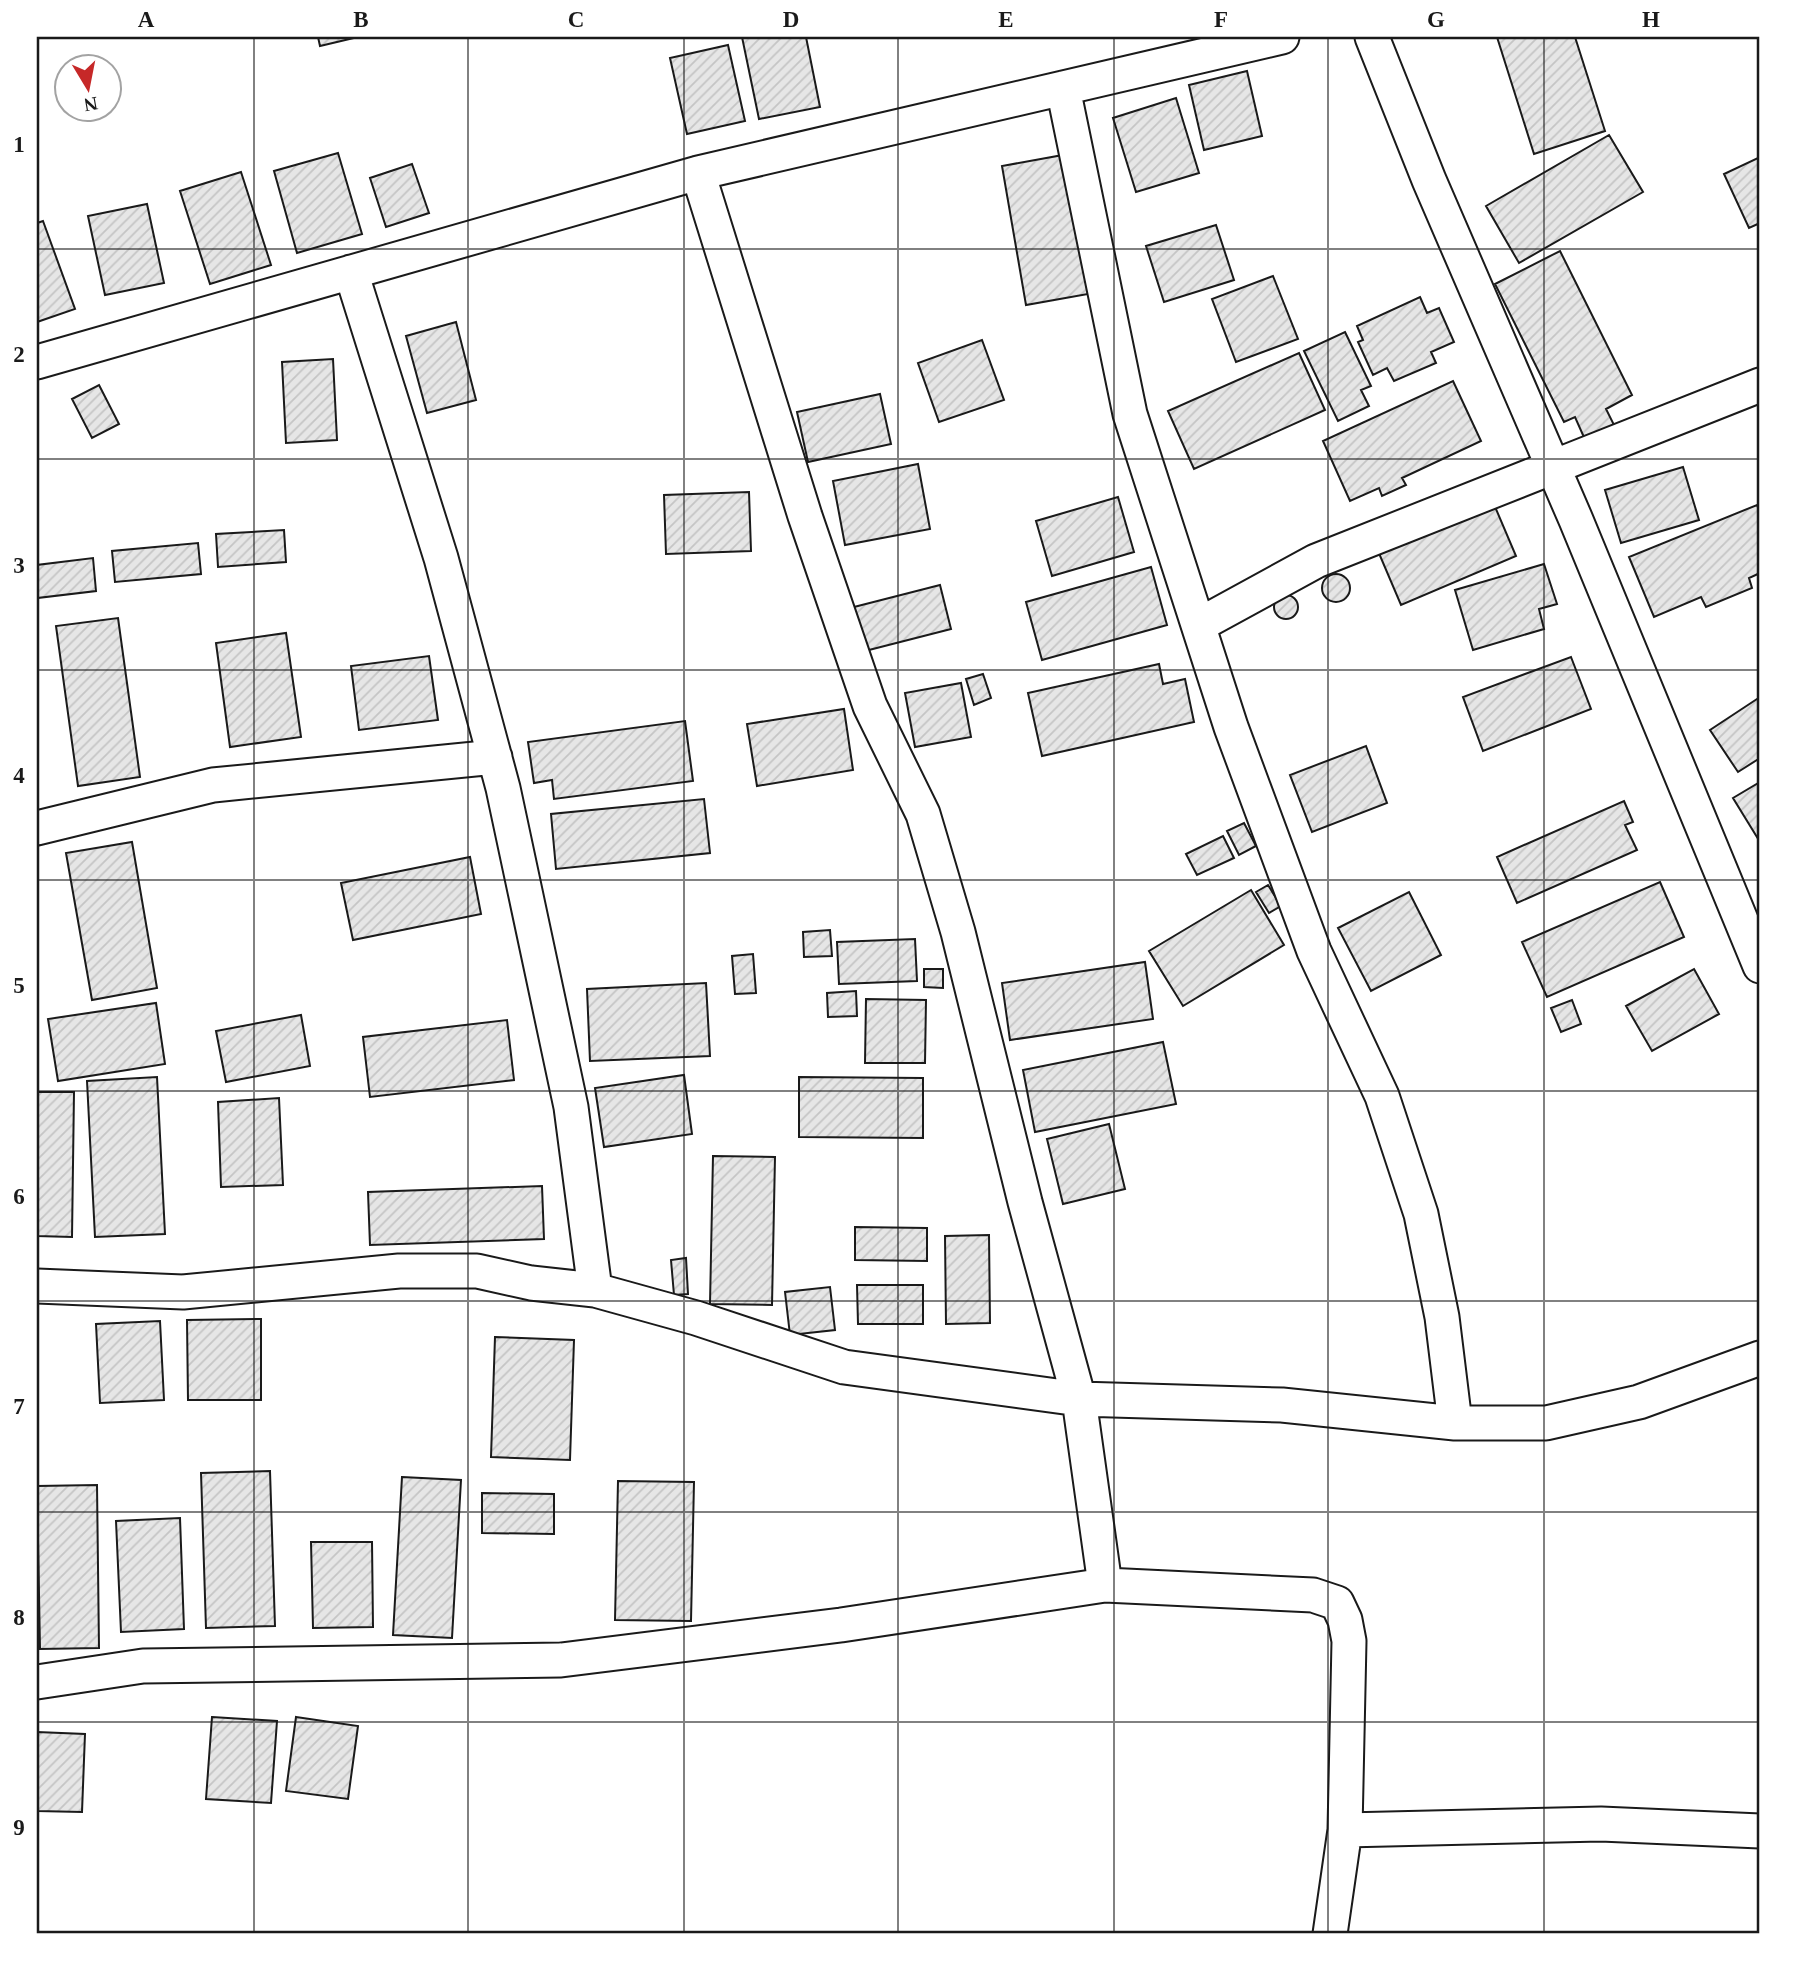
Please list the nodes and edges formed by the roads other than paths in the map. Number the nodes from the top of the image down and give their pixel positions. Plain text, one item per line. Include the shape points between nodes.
1 (1282, 37) edge
2 (1371, 37) edge
3 (1063, 88) junction
4 (698, 173) junction
5 (351, 272) junction
6 (37, 362) edge
7 (1760, 385) edge
8 (1553, 468) junction
9 (1199, 625) junction
10 (495, 757) junction
11 (37, 828) edge
12 (1760, 966) edge
13 (37, 1286) edge
14 (595, 1290) junction
15 (1760, 1358) edge
16 (1079, 1399) junction
17 (1455, 1423) junction
18 (1105, 1585) junction
19 (37, 1682) edge
20 (1345, 1830) junction
21 (1760, 1831) edge
22 (1330, 1934) edge

1 - 3 street
2 - 8 street
3 - 4 street
3 - 9 street via 1130,414
4 - 5 street
4 - 16 street via 804,516 870,706 923,814
5 - 6 street
5 - 10 street via 441,558
7 - 8 street
8 - 9 street via 1316,561
8 - 12 street
9 - 17 street via 1231,727 1310,939 1382,1096 1416,1201 1442,1317
10 - 11 street via 213,785
10 - 14 street via 571,1107
13 - 14 street via 183,1292 399,1272 477,1271
14 - 16 street via 844,1367
15 - 17 street via 1639,1402 1546,1423
16 - 17 street via 1282,1405
16 - 18 street
18 - 19 street via 841,1625 561,1660 143,1666
18 - 20 street via 1313,1595 1337,1603 1349,1641
20 - 21 street via 1601,1824
20 - 22 street

